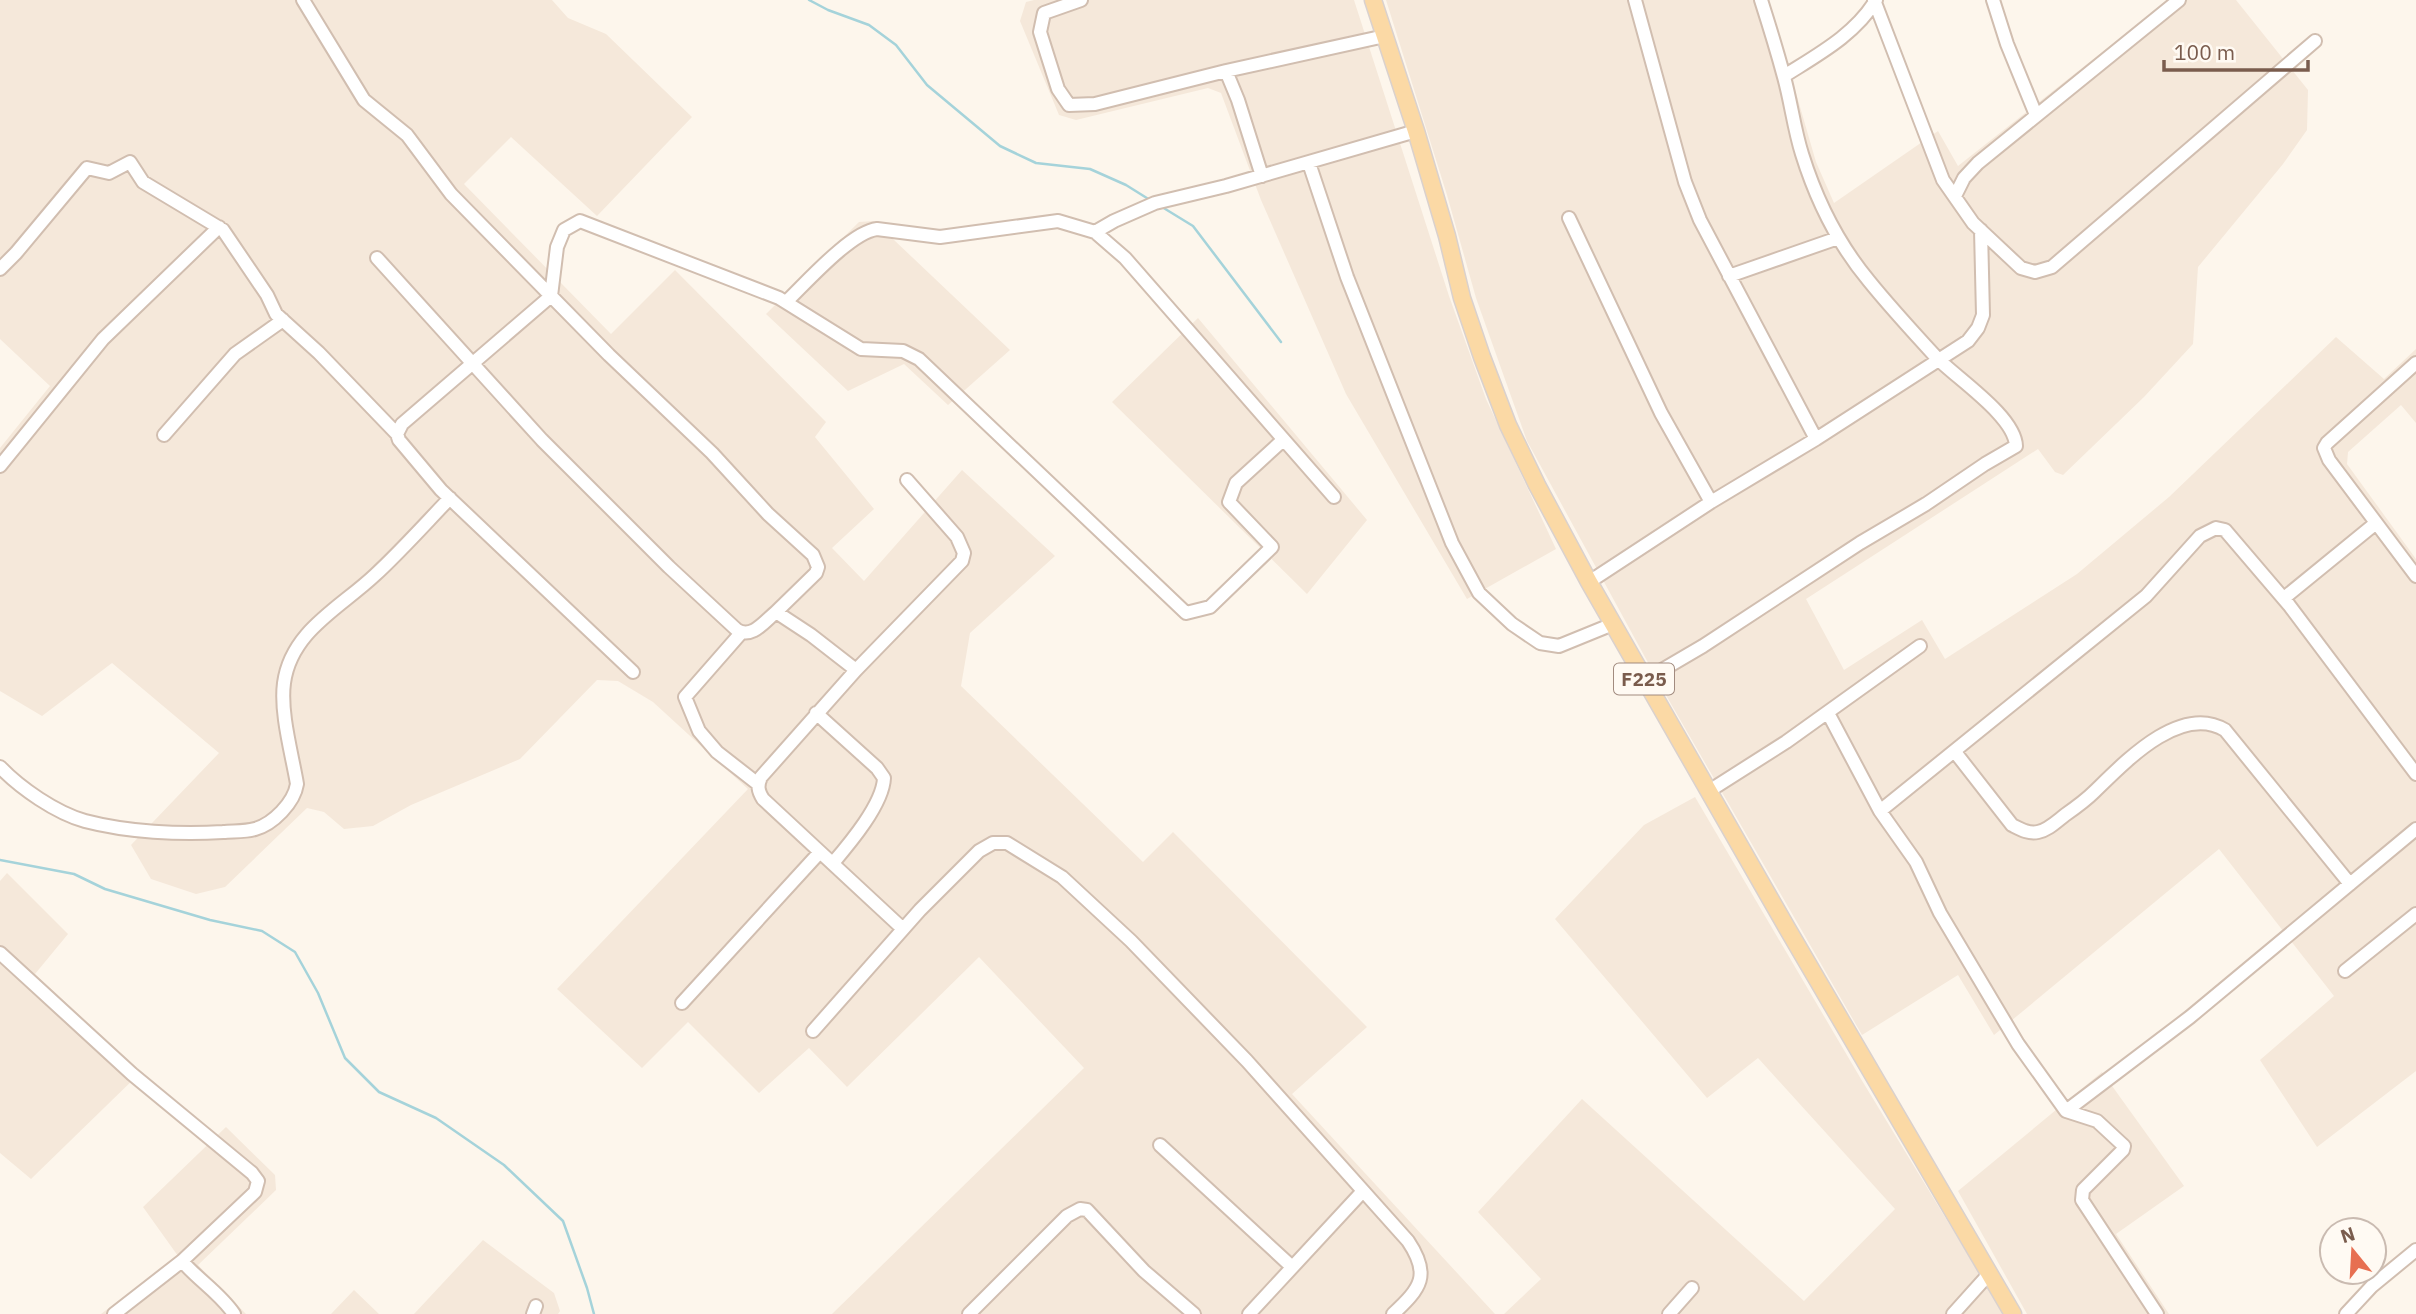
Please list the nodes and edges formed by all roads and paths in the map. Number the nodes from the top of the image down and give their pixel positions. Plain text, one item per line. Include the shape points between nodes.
1 (303, 0) edge
2 (1081, 0) edge
3 (1373, 0) edge
4 (1635, 0) edge
5 (1761, 0) edge
6 (1993, 0) edge
7 (2179, 0) edge
8 (1875, 1) edge
9 (1385, 36) junction
10 (2315, 41) dead end
11 (1226, 71) junction
12 (1784, 76) junction
13 (2036, 115) junction
14 (1416, 131) junction
15 (1309, 163) junction
16 (1262, 176) junction
17 (1955, 196) junction
18 (1569, 218) dead end
19 (219, 227) junction
20 (1981, 230) junction
21 (1095, 232) junction
22 (1838, 239) junction
23 (377, 258) dead end
24 (0, 269) edge
25 (1729, 276) junction
26 (551, 296) junction
27 (786, 302) junction
28 (283, 320) junction
29 (1938, 359) junction
30 (2416, 363) edge
31 (472, 365) junction
32 (397, 434) junction
33 (164, 435) dead end
34 (1816, 439) junction
35 (1283, 440) junction
36 (0, 466) edge
37 (907, 480) dead end
38 (1334, 497) dead end
39 (450, 498) junction
40 (1711, 502) junction
41 (2376, 523) junction
42 (2416, 576) edge
43 (1589, 582) junction
44 (2284, 597) junction
45 (776, 612) junction
46 (1613, 624) junction
47 (741, 633) junction
48 (1920, 646) dead end
49 (856, 670) junction
50 (634, 672) dead end
51 (1645, 680) junction
52 (816, 713) junction
53 (1828, 713) junction
54 (1955, 752) junction
55 (0, 767) edge
56 (2416, 774) edge
57 (758, 784) junction
58 (1709, 791) junction
59 (1880, 811) junction
60 (2416, 829) edge
61 (820, 852) junction
62 (833, 863) junction
63 (2350, 884) junction
64 (2416, 914) edge
65 (903, 929) junction
66 (0, 953) edge
67 (2345, 971) dead end
68 (682, 1003) dead end
69 (813, 1031) dead end
70 (2066, 1111) junction
71 (1160, 1144) dead end
72 (1363, 1191) junction
73 (2416, 1250) edge
74 (183, 1261) junction
75 (1291, 1266) junction
76 (1989, 1274) junction
77 (1692, 1288) dead end
78 (114, 1314) edge
79 (234, 1314) edge
80 (969, 1314) edge
81 (1194, 1314) edge
82 (1249, 1314) edge
83 (1393, 1314) edge
84 (1669, 1314) edge
85 (1953, 1314) edge
86 (2013, 1314) edge
87 (2157, 1314) edge
88 (2346, 1314) edge

1 - 26 street via 364,100 407,135 451,194
2 - 11 street via 1044,13 1040,32 1058,89 1069,105 1095,104
3 - 9 main road, F225
4 - 25 street via 1685,181
5 - 12 street
6 - 13 street
7 - 13 street
8 - 12 street via 1834,44
8 - 17 street via 1929,148
9 - 11 street
9 - 14 main road, F225
10 - 20 street via 2052,267 2035,272 2021,268
11 - 16 street
12 - 22 street via 1802,153
13 - 17 street via 1978,163
14 - 15 street
14 - 43 main road, F225 via 1462,298 1508,425
15 - 16 street
15 - 46 street via 1352,289 1452,543 1479,593 1540,643 1559,646
16 - 21 street via 1155,202
17 - 20 street
18 - 40 street via 1661,413
19 - 24 street via 143,182 130,162 109,173 87,168
19 - 28 street
19 - 36 street via 103,339
20 - 29 street via 1983,315 1968,341
21 - 27 street via 1058,221 940,237 867,230
21 - 35 street via 1125,258
22 - 25 street
22 - 29 street
23 - 31 street
25 - 34 street
26 - 27 street via 557,247 564,230 580,221
26 - 31 street
26 - 45 street via 817,561 816,573
27 - 35 street via 861,349 903,351 919,359 1185,613 1210,607 1272,547 1229,502 1236,483
28 - 32 street
28 - 33 street via 235,354
29 - 34 street
29 - 51 street via 1991,407 2016,438 2016,446
30 - 41 street via 2324,448
31 - 32 street via 402,424
31 - 47 street via 669,567
32 - 39 street
34 - 40 street
35 - 38 street
37 - 49 street via 957,537 964,553 962,561
39 - 50 street
39 - 55 street via 374,576 302,639 288,664 283,703 296,791 265,825 253,830 182,834 85,821 38,798
40 - 43 street
41 - 42 street
41 - 44 street
43 - 46 main road, F225
44 - 54 street via 2225,530 2208,530 2146,596
44 - 56 street
45 - 47 street via 752,633
45 - 49 street
46 - 51 main road, F225
47 - 57 street via 685,697 699,731 717,752
48 - 53 street
49 - 52 street
51 - 58 main road, F225
52 - 57 street
52 - 62 street via 884,778 864,823
53 - 58 street
53 - 59 street
54 - 59 street
54 - 63 street via 2012,825 2036,833 2172,729 2213,723 2225,730
57 - 61 street via 763,799
58 - 76 main road, F225
59 - 70 street via 1916,862 1940,913 2018,1044
60 - 63 street
61 - 62 street
61 - 68 street
62 - 65 street
63 - 70 street via 2190,1017
64 - 67 street
65 - 69 street
65 - 72 street via 979,851 993,843 1007,843 1062,877 1131,941
66 - 74 street via 132,1074 256,1177 255,1192
70 - 87 street via 2097,1121 2124,1146 2083,1190 2082,1200
71 - 75 street
72 - 75 street
72 - 83 street via 1419,1257 1421,1281
73 - 88 street
74 - 78 street
74 - 79 street
75 - 82 street
76 - 85 street
76 - 86 main road, F225
77 - 84 street
80 - 81 street via 1067,1216 1080,1209 1087,1210 1144,1271

